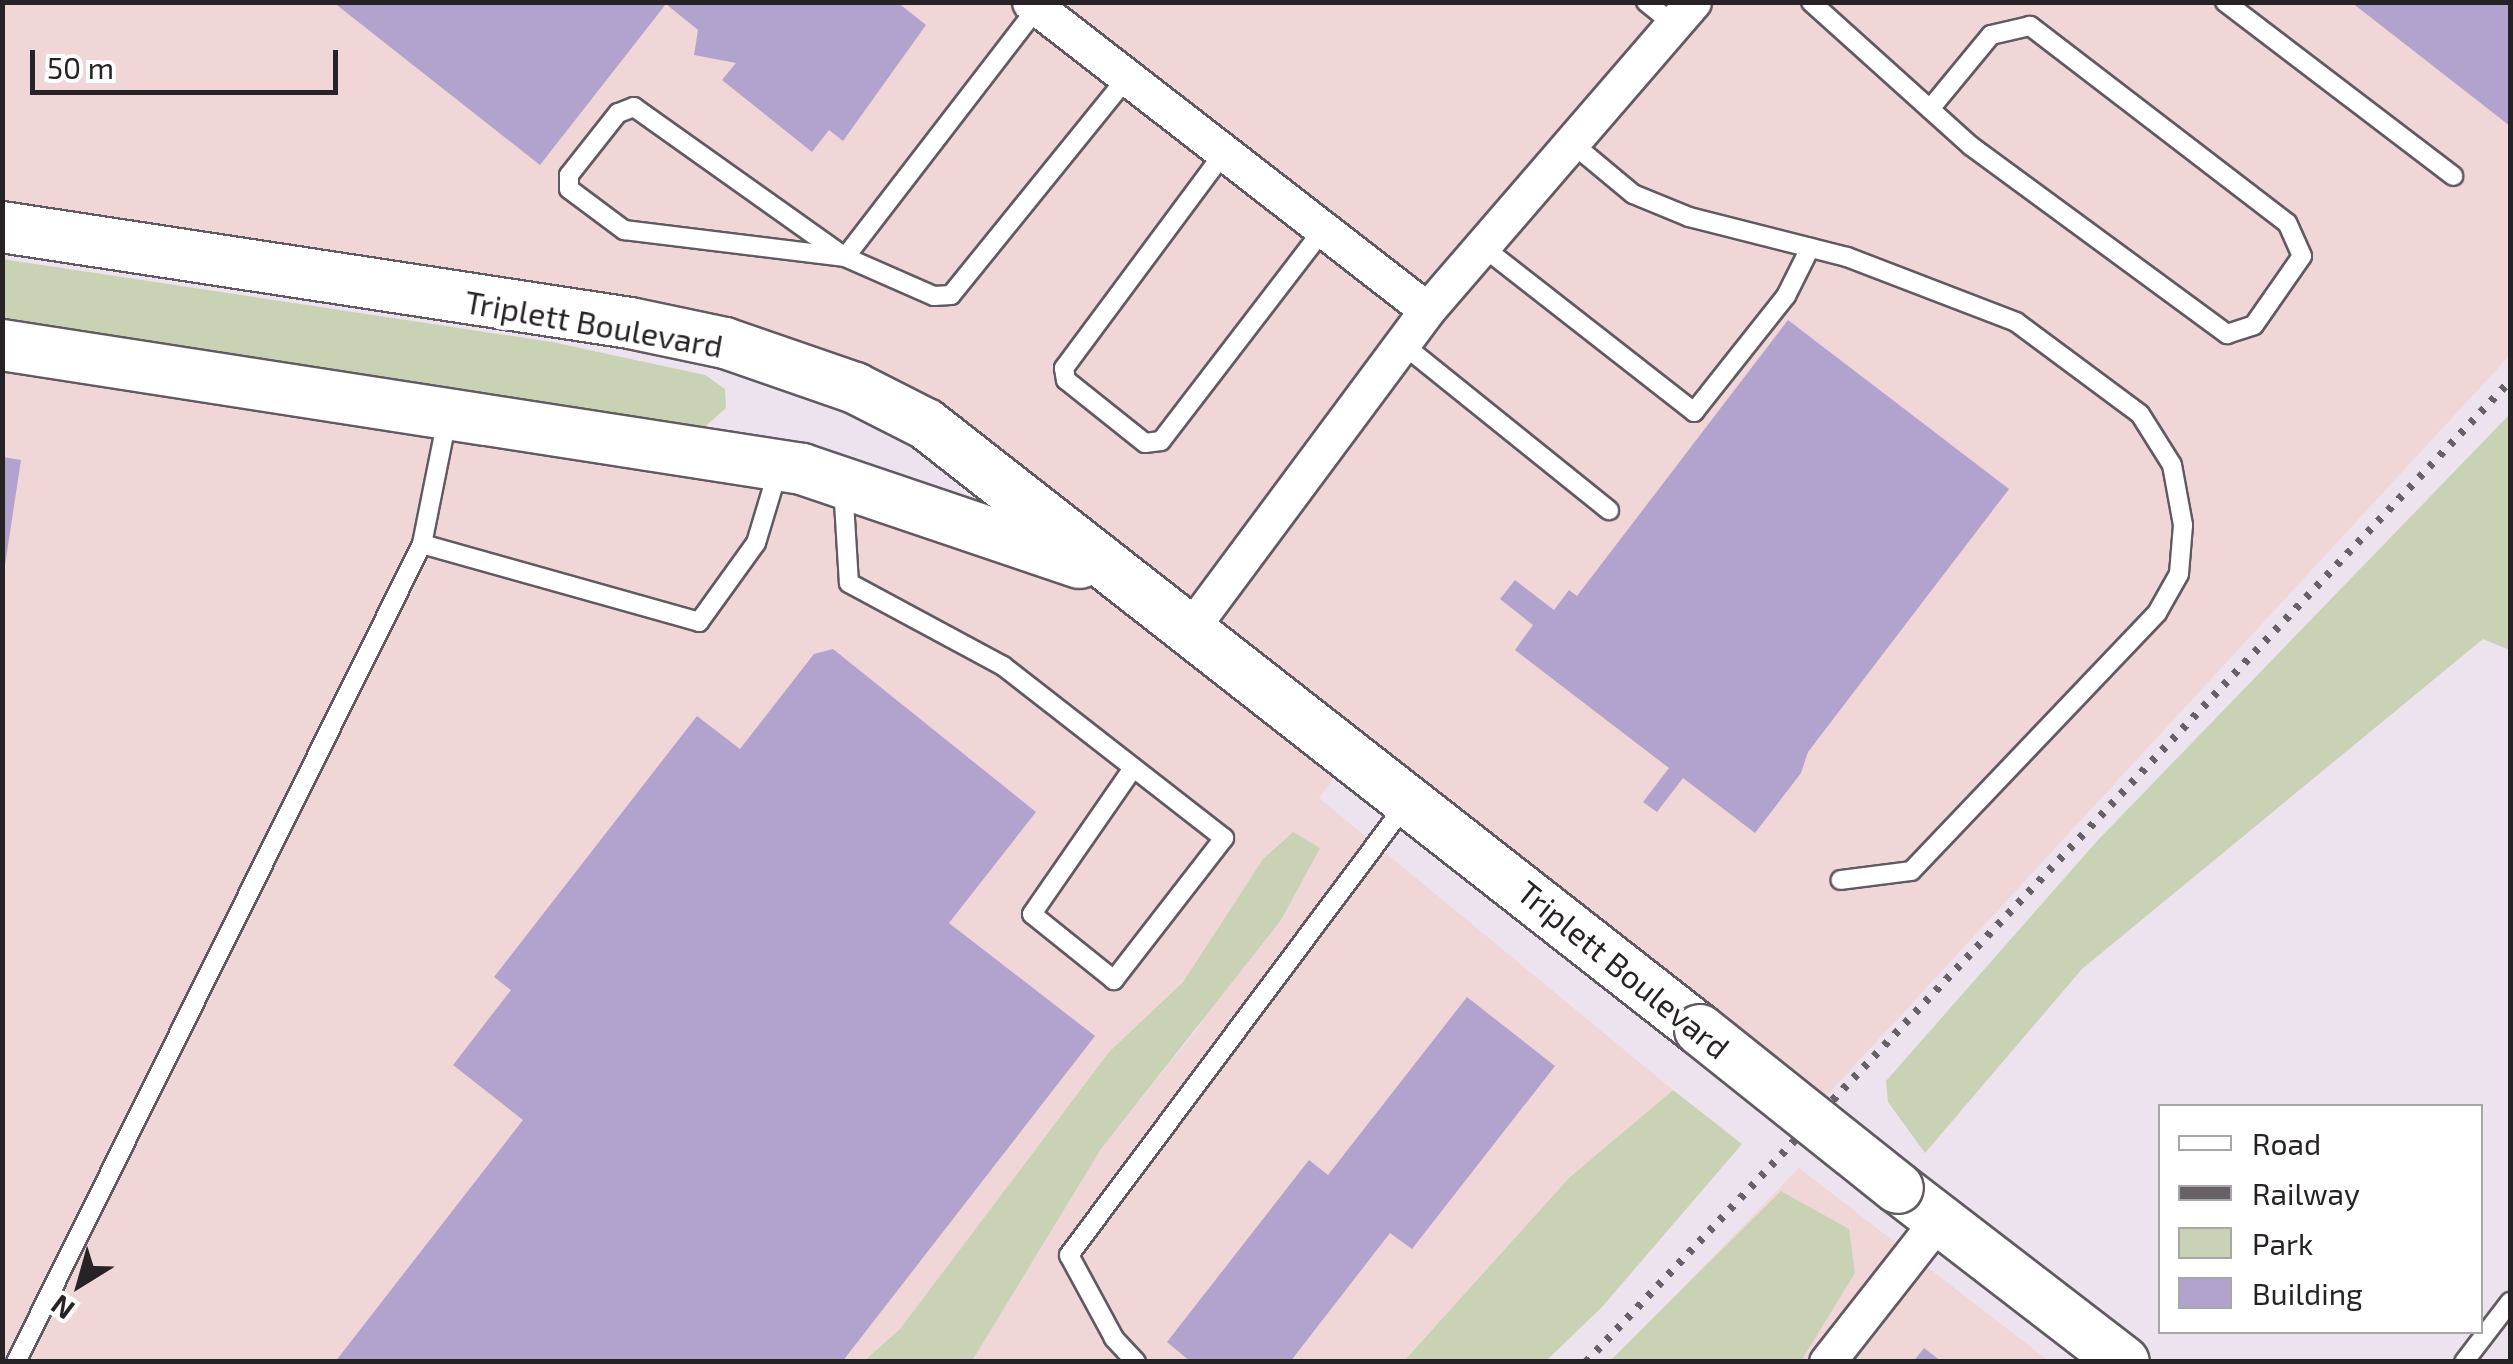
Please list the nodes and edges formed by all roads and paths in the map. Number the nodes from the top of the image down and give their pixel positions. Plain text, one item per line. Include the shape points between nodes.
1 (1646, 2) edge
2 (1811, 2) edge
3 (2225, 2) edge
4 (1034, 5) edge
5 (1684, 14) edge
6 (1126, 78) junction
7 (1930, 108) junction
8 (1573, 144) junction
9 (1223, 154) junction
10 (2453, 176) dead end
11 (2, 227) edge
12 (1322, 230) junction
13 (1483, 247) junction
14 (1810, 248) junction
15 (845, 257) junction
16 (1427, 310) junction
17 (1401, 343) junction
18 (2, 345) edge
19 (448, 412) junction
20 (780, 465) junction
21 (843, 480) junction
22 (1609, 510) dead end
23 (422, 544) junction
24 (1122, 579) junction
25 (1191, 628) junction
26 (1134, 768) junction
27 (1410, 799) junction
28 (1840, 880) dead end
29 (1939, 1219) junction
30 (2510, 1302) edge
31 (16, 1362) edge
32 (1136, 1362) edge
33 (1827, 1362) edge
34 (2124, 1362) edge
35 (2464, 1362) edge

1 - 5 lane
2 - 7 lane
3 - 10 lane
4 - 6 street
4 - 15 lane
5 - 8 street
6 - 9 street
6 - 15 lane via 962,288 934,296
7 - 7 lane via 1970,146 2226,334 2254,324 2302,256 2286,222 2030,26 1990,34
8 - 13 street
8 - 14 lane via 1633,194
9 - 12 street
9 - 12 lane via 1064,368 1066,380 1145,443 1161,441
11 - 24 main road, Triplett Boulevard via 630,322 724,343 855,388 926,424
12 - 16 street
13 - 14 lane via 1694,412 1786,296
13 - 16 street
14 - 28 lane via 1941,288 2016,322 2077,363 2140,414 2172,465 2183,525 2179,574 2157,613 2017,766 1911,872
15 - 15 lane via 624,230 566,181 618,113 634,107
16 - 17 street
17 - 22 lane
17 - 25 street
18 - 19 main road, Triplett Boulevard
19 - 20 main road, Triplett Boulevard
19 - 23 lane
20 - 21 main road, Triplett Boulevard
20 - 23 lane via 756,544 699,622
21 - 24 main road, Triplett Boulevard
21 - 26 lane via 850,584 1003,666
23 - 31 lane
24 - 25 main road, Triplett Boulevard
25 - 27 main road, Triplett Boulevard
26 - 26 lane via 1224,838 1114,980 1032,914
27 - 29 main road, Triplett Boulevard, bridge
27 - 32 lane via 1069,1255 1114,1338
29 - 33 street
29 - 34 main road, Triplett Boulevard
30 - 35 lane

